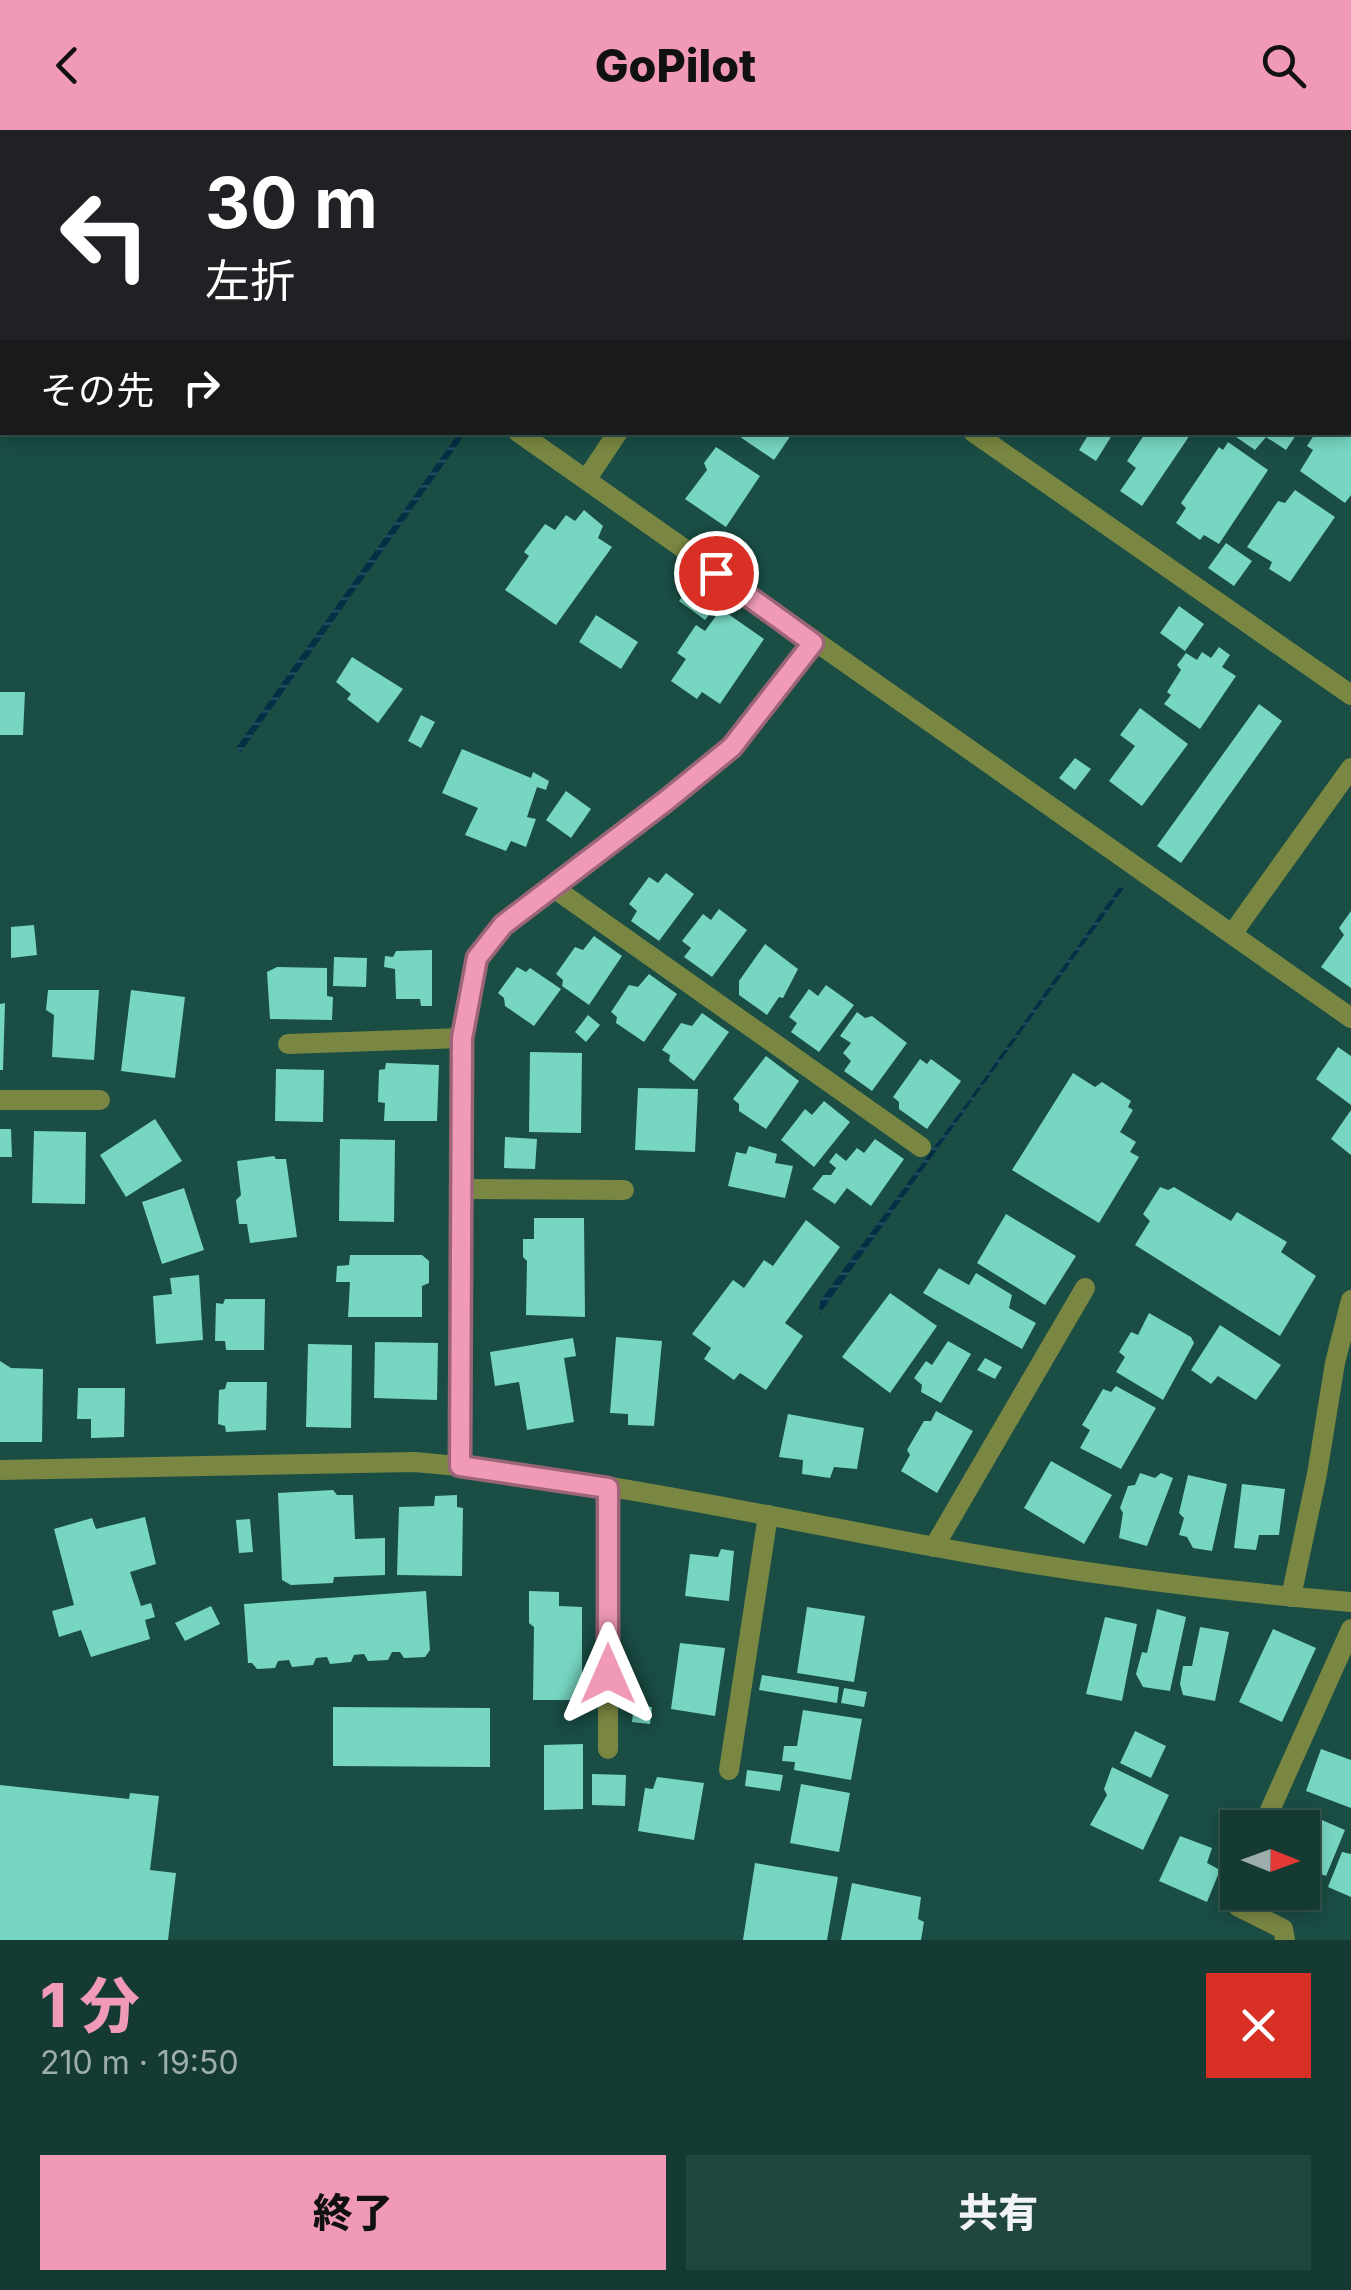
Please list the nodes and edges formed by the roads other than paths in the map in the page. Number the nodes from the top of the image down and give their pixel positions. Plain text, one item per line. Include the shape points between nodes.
1 (522, 435) edge
2 (616, 435) edge
3 (977, 435) edge
4 (586, 480) junction
5 (813, 643) junction
6 (1351, 695) edge
7 (1351, 768) edge
8 (551, 886) junction
9 (1232, 934) junction
10 (1351, 1018) edge
11 (462, 1038) junction
12 (288, 1044) dead end
13 (0, 1100) edge
14 (100, 1100) dead end
15 (921, 1148) dead end
16 (461, 1190) junction
17 (624, 1190) dead end
18 (1085, 1288) dead end
19 (1351, 1300) edge
20 (460, 1466) junction
21 (0, 1470) edge
22 (608, 1488) junction
23 (768, 1515) junction
24 (934, 1547) junction
25 (1291, 1597) junction
26 (1351, 1602) edge
27 (1351, 1629) edge
28 (608, 1748) dead end
29 (729, 1770) dead end
30 (1270, 1810) edge
31 (1247, 1910) edge
32 (1284, 1940) edge

1 - 4 street
2 - 4 street
3 - 6 street
4 - 5 street
5 - 8 street via 732,747
5 - 9 street
7 - 9 street
8 - 11 street via 503,925 477,958
8 - 15 street
9 - 10 street
11 - 12 street
11 - 16 street
13 - 14 street
16 - 17 street
16 - 20 street
18 - 24 street
19 - 25 street
20 - 21 street
20 - 22 street
22 - 23 street
22 - 28 street
23 - 24 street
23 - 29 street
24 - 25 street
25 - 26 street
27 - 30 street
31 - 32 street via 1283,1929

